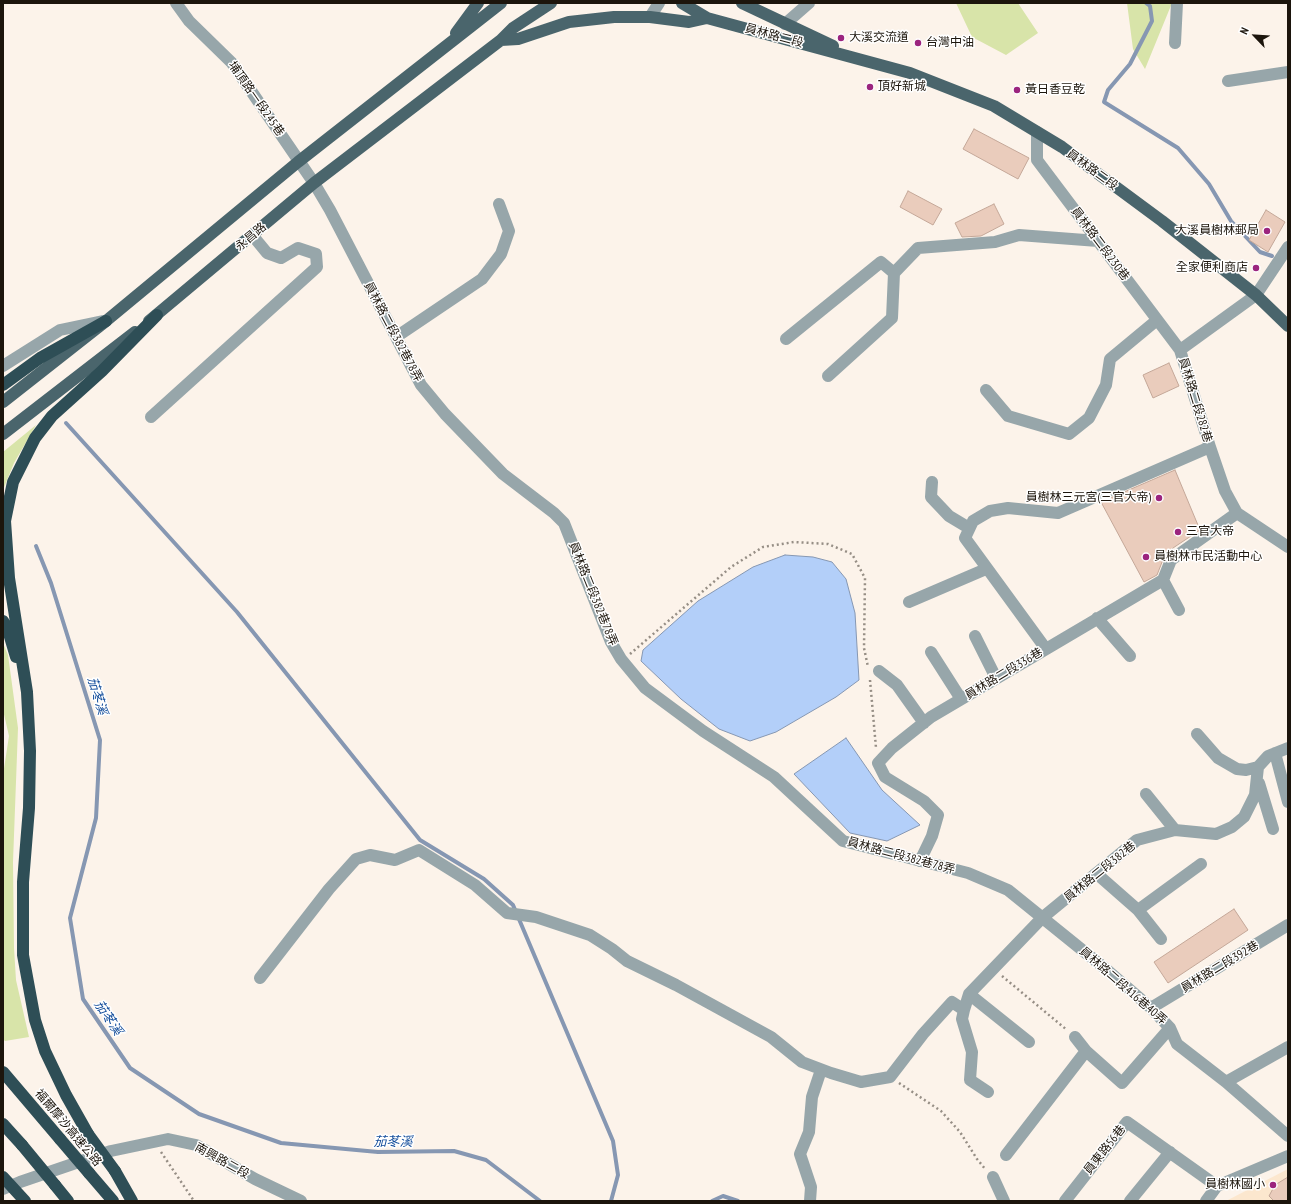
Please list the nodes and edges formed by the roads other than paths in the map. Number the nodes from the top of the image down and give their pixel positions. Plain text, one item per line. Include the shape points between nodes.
1 (176, 3) edge
2 (478, 3) edge
3 (501, 3) edge
4 (551, 3) edge
5 (659, 3) edge
6 (682, 3) edge
7 (742, 3) edge
8 (809, 3) edge
9 (1177, 3) edge
10 (650, 17) junction
11 (707, 18) junction
12 (785, 24) junction
13 (501, 40) junction
14 (1175, 43) dead end
15 (447, 45) junction
16 (868, 62) junction
17 (1288, 72) edge
18 (1228, 82) dead end
19 (1037, 132) junction
20 (298, 162) junction
21 (314, 183) junction
22 (500, 204) dead end
23 (253, 236) junction
24 (1098, 241) junction
25 (1288, 247) edge
26 (894, 273) junction
27 (1256, 295) junction
28 (157, 315) junction
29 (1157, 320) junction
30 (106, 321) junction
31 (1288, 326) edge
32 (396, 337) junction
33 (786, 339) dead end
34 (1180, 350) junction
35 (3, 366) edge
36 (828, 376) dead end
37 (3, 385) edge
38 (986, 390) dead end
39 (3, 402) edge
40 (151, 417) dead end
41 (3, 434) edge
42 (1210, 447) junction
43 (932, 482) dead end
44 (1238, 513) junction
45 (969, 528) junction
46 (1288, 547) edge
47 (986, 568) junction
48 (1162, 580) junction
49 (909, 602) dead end
50 (1179, 610) dead end
51 (1097, 618) junction
52 (3, 621) edge
53 (975, 636) dead end
54 (1046, 649) junction
55 (931, 652) dead end
56 (1130, 656) dead end
57 (872, 671) road end
58 (996, 678) junction
59 (27, 692) junction
60 (961, 699) junction
61 (924, 723) junction
62 (1197, 734) dead end
63 (1288, 748) edge
64 (1275, 753) junction
65 (1258, 767) junction
66 (1258, 781) junction
67 (1146, 794) dead end
68 (1288, 802) edge
69 (1273, 829) dead end
70 (1175, 830) junction
71 (920, 861) junction
72 (1202, 864) dead end
73 (1097, 874) junction
74 (1138, 910) junction
75 (1042, 918) junction
76 (1288, 925) edge
77 (1161, 939) dead end
78 (260, 978) dead end
79 (969, 994) junction
80 (1151, 1008) junction
81 (964, 1010) junction
82 (1170, 1028) junction
83 (1075, 1037) road end
84 (1029, 1042) dead end
85 (1288, 1048) edge
86 (1086, 1052) junction
87 (821, 1070) junction
88 (3, 1072) edge
89 (1226, 1082) junction
90 (988, 1092) dead end
91 (3, 1124) edge
92 (1288, 1136) edge
93 (1170, 1152) junction
94 (1006, 1155) dead end
95 (1288, 1156) edge
96 (3, 1177) edge
97 (993, 1177) road end
98 (1217, 1186) junction
99 (3, 1190) edge
100 (25, 1201) edge
101 (68, 1201) edge
102 (113, 1201) edge
103 (132, 1201) edge
104 (301, 1201) edge
105 (810, 1201) edge
106 (1004, 1201) edge
107 (1065, 1201) edge
108 (1130, 1201) edge
109 (1206, 1201) edge

1 - 20 street, 埔頂路一段245巷 via 189,21 232,62
2 - 15 main road
3 - 15 main road
4 - 13 main road, 永昌路 via 513,28
5 - 10 street
6 - 11 main road, 員林路二段
7 - 12 main road, 員林路二段
8 - 12 street
9 - 14 street
10 - 11 main road via 689,22
10 - 13 main road via 614,17 569,22 518,39
11 - 16 main road, 員林路二段
12 - 16 main road, 員林路二段
13 - 21 main road, 永昌路
15 - 20 main road
16 - 19 main road, 員林路二段 via 910,73 994,106
17 - 18 street
19 - 24 street, 員林路二段230巷 via 1037,160
19 - 27 main road, 員林路二段 via 1062,147 1162,221
20 - 21 street, 埔頂路一段245巷
20 - 30 main road
21 - 23 main road, 永昌路
21 - 32 street, 員林路二段382巷78弄
22 - 32 street via 509,231 501,254 482,279
23 - 28 main road, 永昌路
23 - 40 street via 267,253 281,258 298,248 316,254 317,268
24 - 26 street via 1019,235 996,242 918,248
24 - 29 street, 員林路二段230巷
25 - 27 street
26 - 33 street via 881,262
26 - 36 street via 892,318
27 - 31 main road, 員林路二段
27 - 34 street, 員林路二段282巷
28 - 41 main road, 永昌路
28 - 59 highway via 102,371 52,416 35,438 13,482 5,521 6,546
29 - 34 street, 員林路二段230巷
29 - 38 street via 1110,359 1106,385 1089,418 1068,434 1008,416
30 - 35 street via 60,330
30 - 37 highway via 40,358
30 - 39 main road
32 - 71 street, 員林路二段382巷78弄 via 421,385 445,414 503,474 564,523 611,642 621,659 645,688 697,727 774,777 843,841
34 - 42 street, 員林路二段282巷
42 - 44 street via 1224,491
42 - 45 street, 員林路二段282巷 via 1058,513 1008,508 990,511 973,521
43 - 45 street via 931,497 949,516
44 - 46 street
44 - 48 street via 1171,560
45 - 47 street via 965,538
47 - 49 street
47 - 54 street
48 - 50 street
48 - 51 street, 員林路二段336巷
51 - 54 street, 員林路二段336巷
51 - 56 street
52 - 59 highway
53 - 58 street
54 - 58 street, 員林路二段336巷
55 - 60 street
57 - 61 street via 897,685
58 - 60 street, 員林路二段336巷
59 - 103 highway, bridge via 29,801 22,922 26,974 35,1020 45,1051 66,1095
60 - 61 street, 員林路二段336巷
61 - 71 street, 員林路二段336巷 via 892,748 878,763 885,777 924,801 938,815 932,836
62 - 65 street via 1218,758 1237,769
63 - 64 street
64 - 65 street via 1268,756
64 - 68 street
65 - 66 street, 員林路二段382巷
66 - 69 street
66 - 70 street, 員林路二段382巷 via 1255,795 1244,817 1232,827 1216,834
67 - 70 street
70 - 73 street, 員林路二段382巷 via 1137,840
71 - 75 street, 員林路二段382巷78弄 via 968,873 1002,887
72 - 74 street
73 - 74 street
73 - 75 street, 員林路二段382巷
74 - 77 street
75 - 79 street, 員林路二段382巷
75 - 80 street, 員林路二段416巷40弄
76 - 80 street, 員林路二段392巷
78 - 87 street via 329,889 356,859 370,854 395,860 419,850 475,885 506,913 536,917 590,935 627,961 676,984 771,1037 802,1062
79 - 81 street, 員林路二段382巷
79 - 84 street
80 - 82 street, 員林路二段416巷40弄
81 - 87 street via 952,1002 890,1077 861,1082
81 - 90 street via 962,1019 972,1052 970,1080
82 - 86 street via 1122,1083
82 - 89 street, 員林路二段416巷40弄 via 1177,1044
83 - 86 street
85 - 89 street
86 - 94 street
87 - 105 street via 812,1097 809,1132 800,1154 812,1187
88 - 102 highway, 福爾摩沙高速公路, bridge
89 - 92 street, 員林路二段416巷40弄
91 - 101 highway, bridge
93 - 98 street, 員東路56巷
93 - 107 street, 員東路56巷 via 1127,1122
93 - 108 street
95 - 98 street
96 - 100 highway, bridge
97 - 106 street
98 - 109 street
99 - 104 street, 南興路二段 via 112,1151 168,1139 196,1145 255,1179

